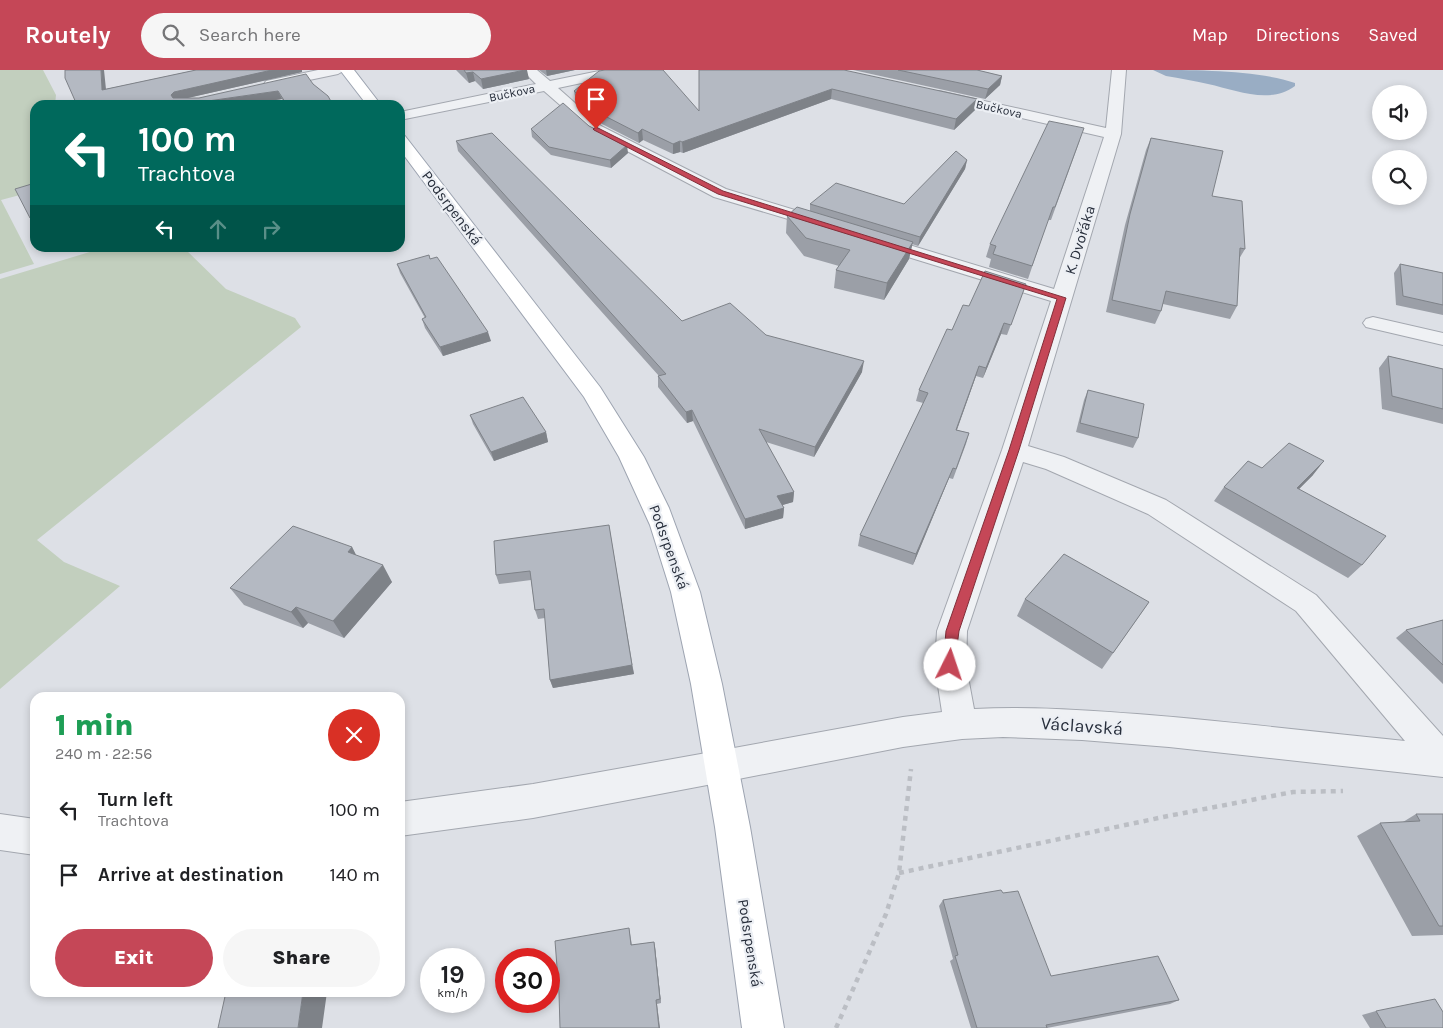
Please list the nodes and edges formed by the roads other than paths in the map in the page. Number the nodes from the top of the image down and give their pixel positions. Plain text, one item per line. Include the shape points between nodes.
1 (338, 70) edge
2 (347, 70) edge
3 (529, 70) edge
4 (624, 70) edge
5 (1119, 70) edge
6 (546, 86) junction
7 (261, 87) edge
8 (921, 91) edge
9 (370, 100) edge
10 (405, 115) edge
11 (1113, 134) junction
12 (405, 146) edge
13 (844, 231) edge
14 (862, 237) edge
15 (1062, 298) junction
16 (1373, 323) dead end
17 (1443, 340) edge
18 (1014, 450) junction
19 (962, 724) junction
20 (1443, 761) edge
21 (723, 766) junction
22 (405, 817) edge
23 (0, 832) edge
24 (30, 836) edge
25 (764, 1028) edge

1 - 7 street
2 - 9 main road
3 - 6 street
4 - 6 street, Bučkova
5 - 11 street, K. Dvořáka
6 - 10 street, Bučkova
6 - 13 street via 596,129 720,193
8 - 11 street, Bučkova
11 - 15 street, K. Dvořáka
12 - 21 main road, Podsrpenská via 592,392 637,466 663,524 696,629
14 - 15 street
15 - 18 street, K. Dvořáka
16 - 17 street
18 - 19 street, K. Dvořáka via 952,631 950,675
18 - 20 street, Václavská via 1055,463 1157,507 1306,603
19 - 20 street, Václavská via 1082,725
19 - 21 street, Václavská
21 - 22 street, Václavská via 533,801
21 - 25 main road, Podsrpenská
23 - 24 street

